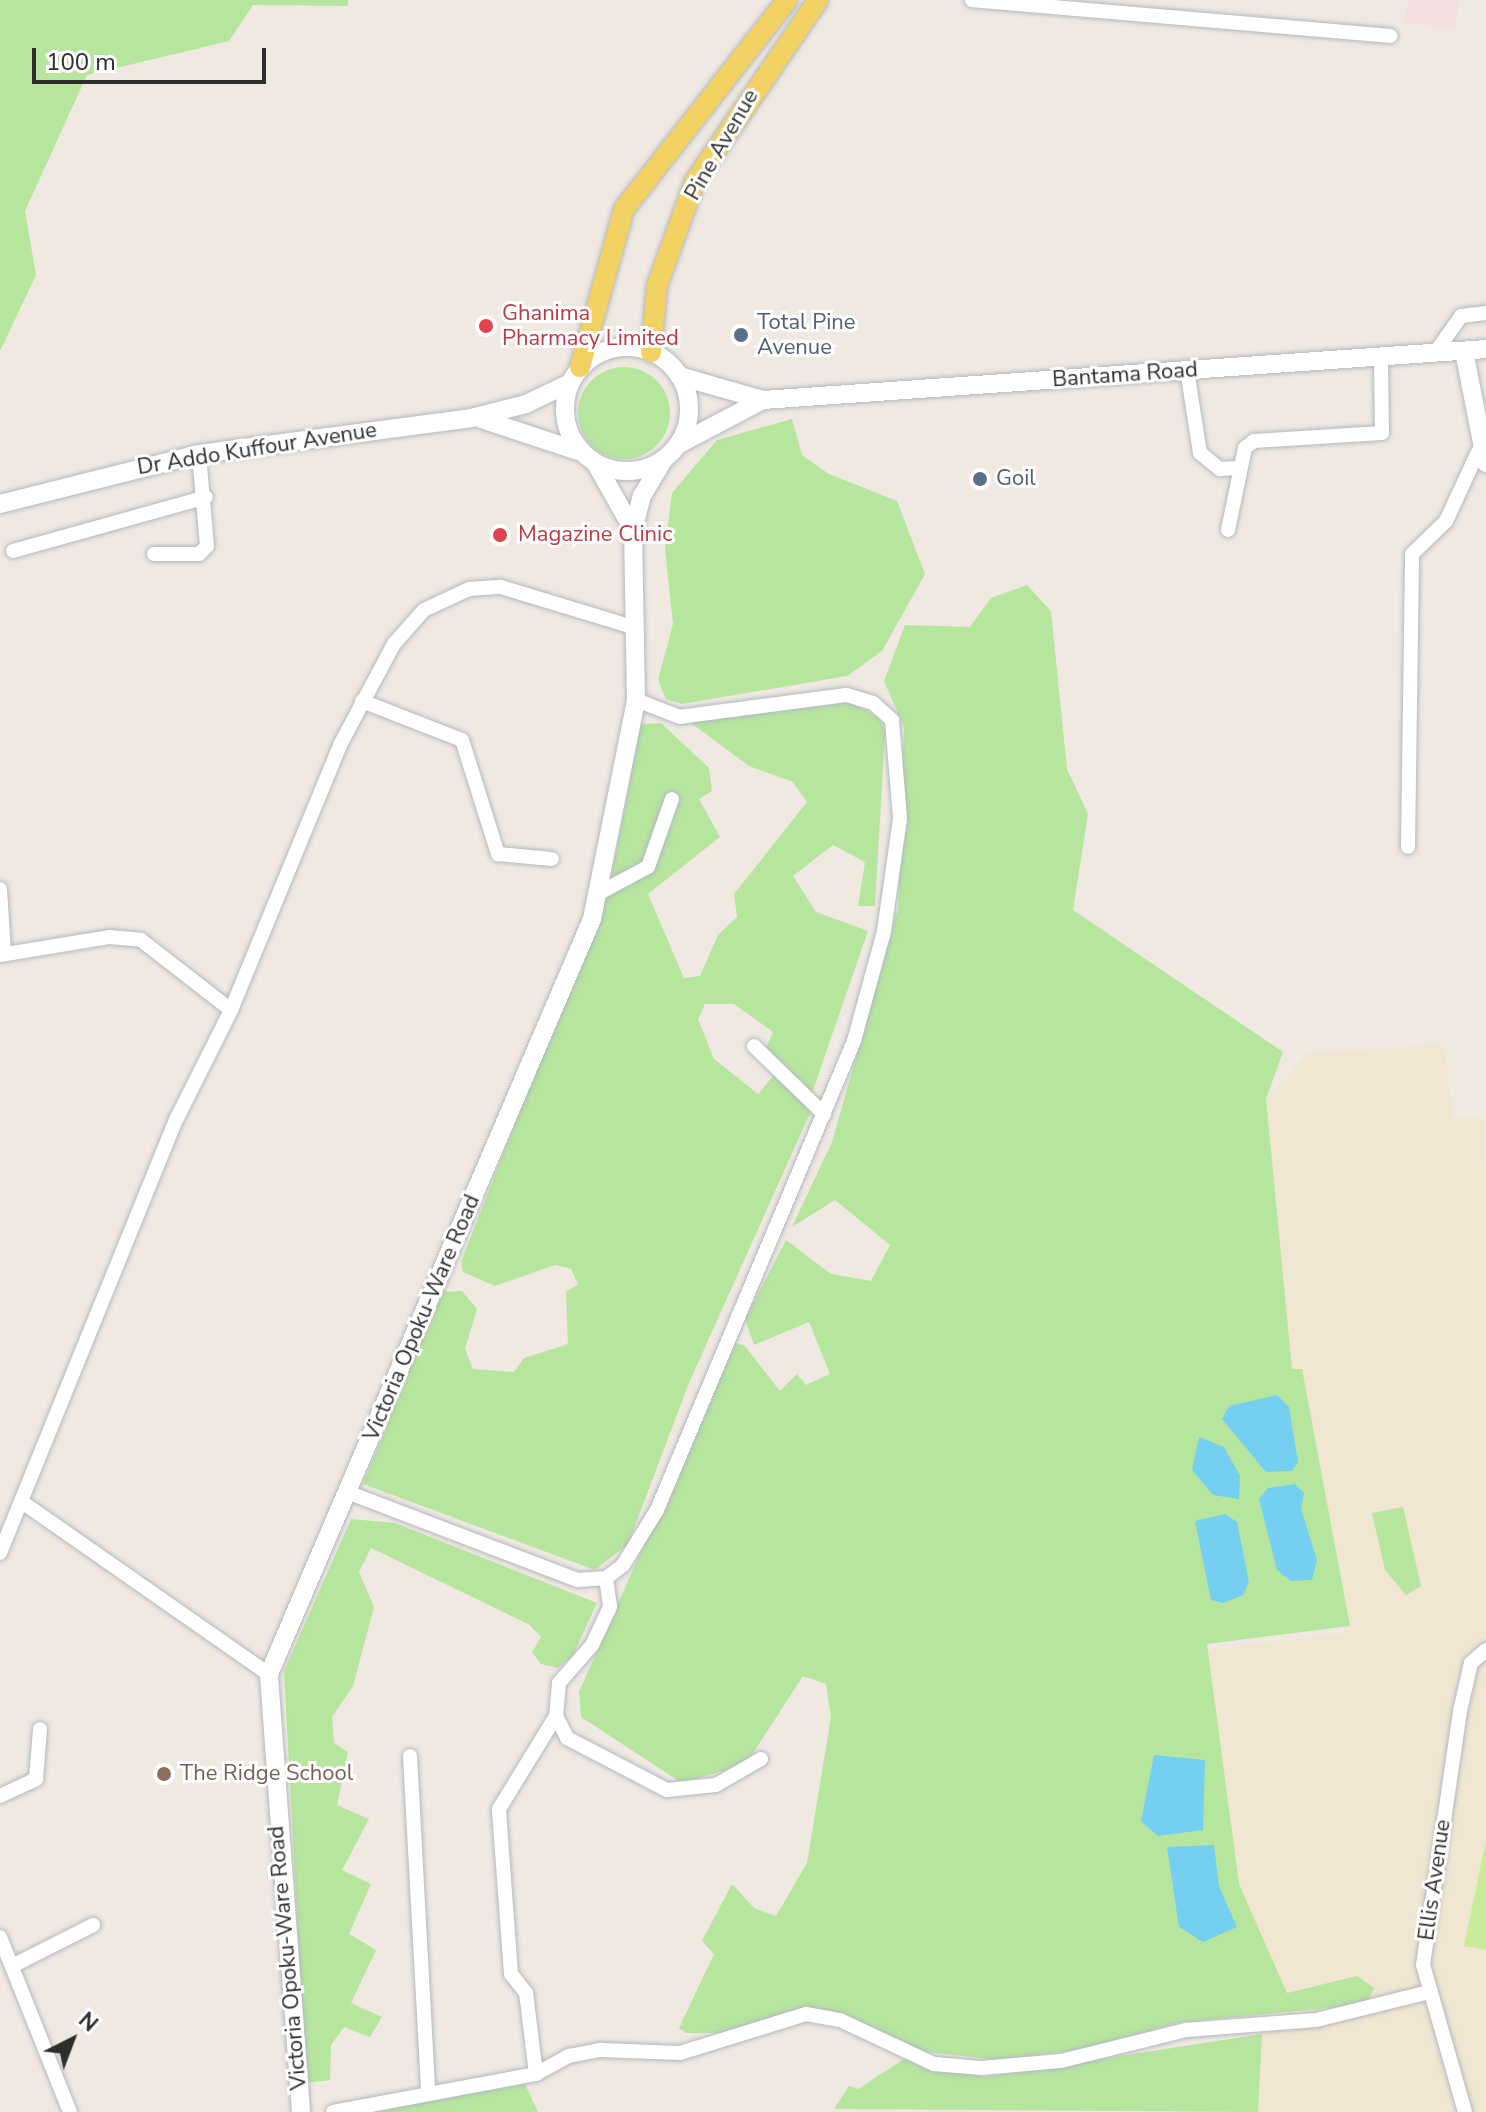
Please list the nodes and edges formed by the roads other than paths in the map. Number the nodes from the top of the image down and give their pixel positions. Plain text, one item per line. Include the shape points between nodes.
1 (787, 0) edge
2 (818, 0) edge
3 (972, 0) edge
4 (1390, 36) dead end
5 (1486, 313) edge
6 (1486, 349) edge
7 (1464, 351) junction
8 (651, 352) junction
9 (1435, 353) junction
10 (1381, 357) junction
11 (1187, 370) junction
12 (575, 375) junction
13 (679, 376) junction
14 (763, 400) junction
15 (471, 418) junction
16 (670, 453) junction
17 (199, 454) junction
18 (588, 458) junction
19 (1482, 458) edge
20 (1239, 468) junction
21 (206, 497) junction
22 (0, 504) edge
23 (1228, 530) dead end
24 (633, 531) junction
25 (13, 551) dead end
26 (154, 554) dead end
27 (633, 627) junction
28 (636, 700) junction
29 (362, 701) junction
30 (672, 799) dead end
31 (1408, 847) dead end
32 (552, 859) dead end
33 (0, 889) edge
34 (599, 893) junction
35 (2, 954) edge
36 (231, 1010) junction
37 (754, 1046) dead end
38 (824, 1114) junction
39 (347, 1492) junction
40 (22, 1502) junction
41 (0, 1553) edge
42 (606, 1578) junction
43 (1486, 1650) edge
44 (269, 1674) junction
45 (556, 1716) junction
46 (40, 1729) dead end
47 (410, 1756) dead end
48 (761, 1759) dead end
49 (0, 1796) edge
50 (93, 1925) dead end
51 (0, 1937) edge
52 (12, 1966) junction
53 (1425, 1993) junction
54 (536, 2074) junction
55 (428, 2092) junction
56 (70, 2112) edge
57 (301, 2112) edge
58 (333, 2112) edge
59 (1465, 2112) edge

1 - 12 main road via 624,209
2 - 8 main road, Pine Avenue via 695,181 657,286
3 - 4 street
5 - 9 street via 1461,316
6 - 7 main road, Bantama Road
7 - 9 main road, Bantama Road
7 - 19 main road
8 - 12 main road via 618,347
8 - 13 main road
9 - 10 main road, Bantama Road
10 - 11 main road, Bantama Road
10 - 20 street via 1382,433 1254,441
11 - 14 main road, Bantama Road
11 - 20 street via 1200,453 1220,469
12 - 15 main road, Dr Addo Kuffour Avenue via 526,404
12 - 18 main road via 564,414
13 - 14 main road
13 - 16 main road via 689,417
14 - 16 main road
15 - 17 main road, Dr Addo Kuffour Avenue
15 - 18 main road
16 - 18 main road via 636,471
16 - 24 main road via 642,496
17 - 21 street
17 - 22 main road, Dr Addo Kuffour Avenue
18 - 24 main road
19 - 31 street via 1446,521 1412,554
20 - 23 street
21 - 25 street
21 - 26 street via 207,546 199,554
24 - 27 main road, Victoria Opoku-Ware Road
27 - 28 main road, Victoria Opoku-Ware Road
27 - 29 street via 501,587 469,589 424,610
28 - 34 main road, Victoria Opoku-Ware Road
28 - 38 street via 680,717 846,695 873,703 892,720 900,818 884,931 854,1041
29 - 32 street via 462,740 498,854
29 - 36 street
30 - 34 street via 648,867
33 - 35 street
34 - 39 main road, Victoria Opoku-Ware Road
35 - 36 street via 109,937 141,940
36 - 40 street via 69,1370
37 - 38 street
38 - 42 street via 657,1510 639,1547
39 - 42 street via 578,1580
39 - 44 main road, Victoria Opoku-Ware Road
40 - 41 street
40 - 44 street
42 - 45 street via 610,1607 592,1645 566,1667
43 - 53 street, Ellis Avenue via 1471,1663 1460,1711 1423,1965
44 - 57 main road, Victoria Opoku-Ware Road
45 - 48 street via 567,1738 601,1761 667,1790 716,1785
45 - 54 street via 499,1809 511,1974 526,1993
46 - 49 street via 36,1779
47 - 55 street
50 - 52 street
51 - 52 street
52 - 56 street
53 - 54 street via 1316,2020 1186,2030 1061,2061 981,2068 934,2064 840,2020 806,2014 735,2042 680,2053 601,2050 569,2056
53 - 59 street, Ellis Avenue
54 - 55 street
55 - 58 street

